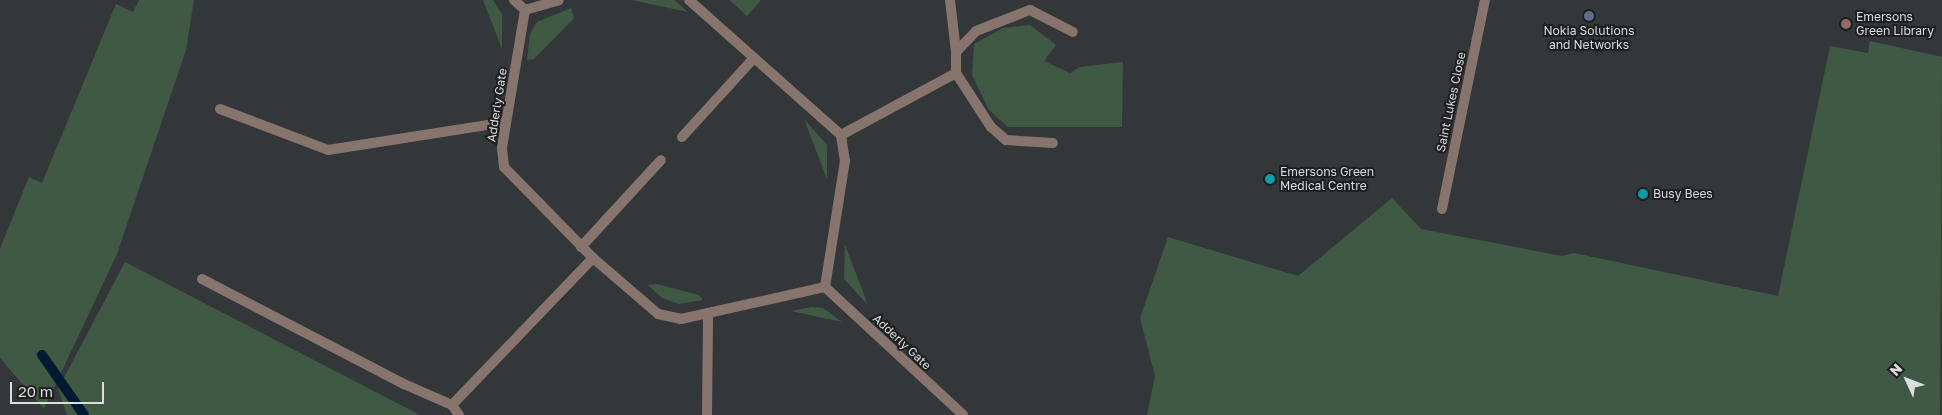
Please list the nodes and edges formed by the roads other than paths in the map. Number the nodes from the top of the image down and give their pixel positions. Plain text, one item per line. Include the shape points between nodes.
1 (514, 0) edge
2 (559, 0) edge
3 (689, 0) edge
4 (950, 0) edge
5 (1485, 0) edge
6 (525, 10) junction
7 (1073, 32) dead end
8 (956, 52) junction
9 (754, 58) junction
10 (956, 73) junction
11 (220, 109) dead end
12 (506, 122) junction
13 (841, 135) junction
14 (682, 137) dead end
15 (1053, 143) dead end
16 (661, 160) dead end
17 (1442, 208) dead end
18 (581, 246) junction
19 (593, 258) junction
20 (202, 279) dead end
21 (825, 287) junction
22 (708, 313) junction
23 (452, 405) junction
24 (459, 415) edge
25 (707, 415) edge
26 (963, 415) edge

1 - 6 street
2 - 6 street
3 - 9 street
4 - 8 street
5 - 17 street, Saint Lukes Close
6 - 12 street, Adderly Gate
7 - 8 street via 1030,10 976,31
8 - 10 street
9 - 13 street
9 - 14 street
10 - 13 street
10 - 15 street via 991,128 1006,140
11 - 12 street via 328,150
12 - 18 street, Adderly Gate via 504,167
13 - 21 street via 845,161
16 - 18 street
18 - 19 street, Adderly Gate
19 - 22 street, Adderly Gate via 658,314 681,319
19 - 23 street
20 - 23 street via 404,384
21 - 22 street, Adderly Gate
21 - 26 street, Adderly Gate
22 - 25 street
23 - 24 street

